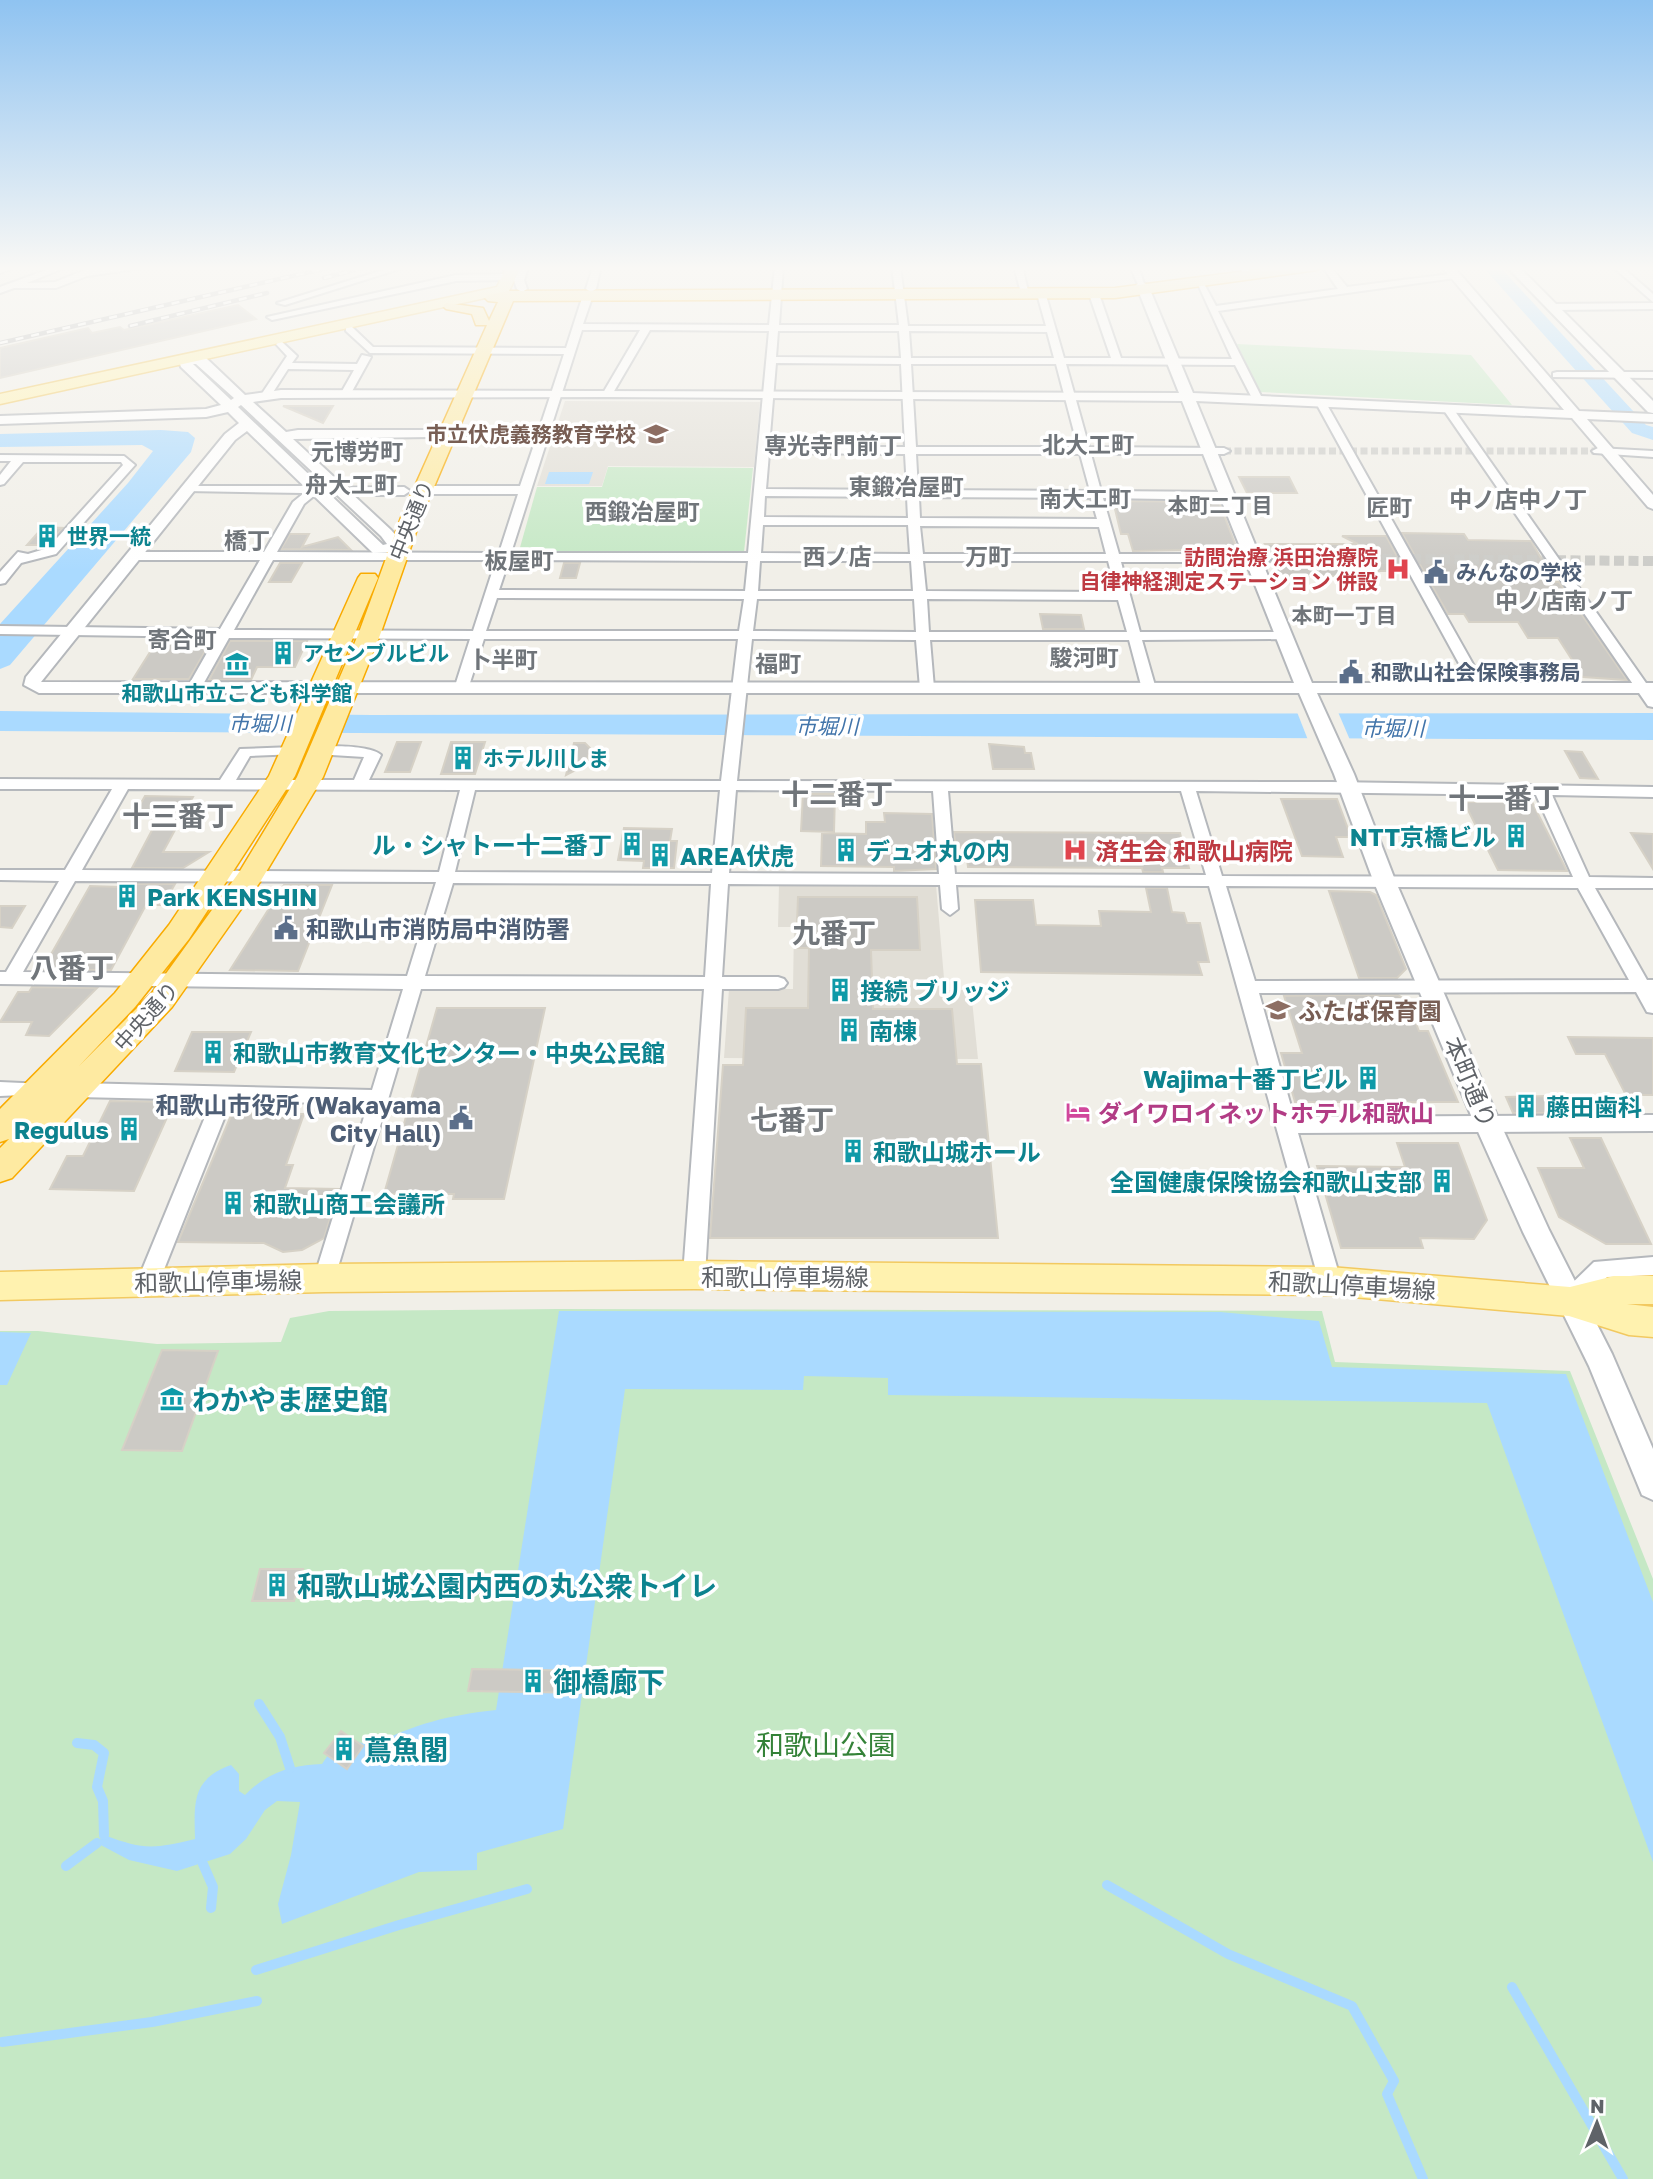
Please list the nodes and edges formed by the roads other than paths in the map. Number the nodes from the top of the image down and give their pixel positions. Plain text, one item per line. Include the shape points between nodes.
1 (360, 367) edge
2 (158, 368) edge
3 (163, 368) edge
4 (199, 368) edge
5 (285, 368) edge
6 (468, 368) edge
7 (564, 368) edge
8 (623, 368) edge
9 (772, 368) edge
10 (904, 368) edge
11 (1062, 368) edge
12 (1175, 368) edge
13 (1242, 368) edge
14 (1537, 368) edge
15 (1550, 368) edge
16 (1611, 368) edge
17 (1653, 374) edge
18 (1557, 375) junction
19 (1618, 375) junction
20 (345, 393) junction
21 (457, 393) junction
22 (556, 393) junction
23 (608, 393) junction
24 (770, 394) junction
25 (266, 395) junction
26 (906, 395) junction
27 (1069, 395) junction
28 (1188, 397) junction
29 (0, 399) edge
30 (1258, 400) junction
31 (236, 403) junction
32 (1321, 403) junction
33 (0, 406) edge
34 (1448, 409) junction
35 (1653, 410) edge
36 (1577, 415) junction
37 (1593, 416) junction
38 (1646, 418) edge
39 (0, 420) edge
40 (247, 424) junction
41 (439, 433) junction
42 (543, 433) junction
43 (283, 437) junction
44 (764, 450) junction
45 (910, 451) junction
46 (1084, 451) junction
47 (1217, 451) junction
48 (1604, 452) junction
49 (1625, 452) junction
50 (1653, 454) edge
51 (0, 458) edge
52 (19, 459) junction
53 (0, 481) edge
54 (1653, 485) edge
55 (190, 489) junction
56 (314, 490) junction
57 (340, 490) junction
58 (423, 490) junction
59 (524, 490) junction
60 (404, 491) junction
61 (760, 492) junction
62 (913, 493) junction
63 (1095, 494) junction
64 (1228, 496) junction
65 (1653, 504) edge
66 (757, 521) junction
67 (914, 522) junction
68 (1103, 523) junction
69 (387, 549) junction
70 (0, 555) edge
71 (135, 556) junction
72 (267, 557) junction
73 (504, 558) junction
74 (753, 558) junction
75 (918, 559) junction
76 (1113, 559) junction
77 (1260, 559) junction
78 (16, 561) junction
79 (0, 580) edge
80 (492, 594) junction
81 (751, 595) junction
82 (920, 595) junction
83 (1123, 596) junction
84 (0, 631) edge
85 (64, 632) junction
86 (226, 634) junction
87 (344, 635) junction
88 (369, 635) junction
89 (479, 635) junction
90 (746, 635) junction
91 (923, 636) junction
92 (1134, 636) junction
93 (1285, 636) junction
94 (194, 688) junction
95 (927, 688) junction
96 (461, 689) junction
97 (1149, 689) junction
98 (1306, 689) junction
99 (1479, 689) junction
100 (1649, 693) edge
101 (318, 695) junction
102 (345, 695) junction
103 (738, 698) junction
104 (309, 746) junction
105 (0, 784) edge
106 (123, 784) junction
107 (360, 784) junction
108 (225, 785) junction
109 (275, 785) junction
110 (305, 785) junction
111 (469, 785) junction
112 (728, 785) junction
113 (940, 786) junction
114 (1187, 787) junction
115 (1349, 788) junction
116 (1542, 791) junction
117 (1653, 792) edge
118 (0, 875) edge
119 (71, 876) junction
120 (216, 876) junction
121 (250, 876) junction
122 (446, 877) junction
123 (720, 877) junction
124 (948, 879) junction
125 (1214, 880) junction
126 (1384, 880) junction
127 (1583, 882) junction
128 (1653, 883) edge
129 (950, 909) dead end
130 (5, 978) edge
131 (142, 981) junction
132 (177, 982) junction
133 (412, 983) junction
134 (713, 983) junction
135 (778, 983) dead end
136 (1647, 986) edge
137 (1248, 987) junction
138 (1432, 987) junction
139 (1653, 1007) edge
140 (0, 1089) edge
141 (38, 1089) junction
142 (77, 1090) junction
143 (224, 1094) junction
144 (379, 1097) junction
145 (1653, 1123) edge
146 (1286, 1125) junction
147 (1488, 1125) junction
148 (0, 1129) edge
149 (0, 1170) edge
150 (1653, 1266) edge
151 (694, 1275) junction
152 (325, 1278) junction
153 (1330, 1281) junction
154 (148, 1282) junction
155 (0, 1286) edge
156 (1653, 1290) edge
157 (1569, 1301) junction
158 (1653, 1322) edge
159 (1653, 1485) edge

1 - 20 street
2 - 29 main road
3 - 33 main road
4 - 31 street
5 - 25 street
6 - 21 highway, 中央通り
7 - 22 street
8 - 23 street
9 - 24 street
10 - 26 street
11 - 27 street
12 - 28 street
13 - 30 street
14 - 36 street
15 - 18 street
16 - 19 street
17 - 19 street
18 - 19 street
18 - 37 street
19 - 35 street
20 - 21 street
20 - 25 street
21 - 22 street
21 - 41 highway, 中央通り
22 - 23 street
22 - 42 street
23 - 24 street
24 - 26 street
24 - 44 street
25 - 31 street
26 - 27 street
26 - 45 street
27 - 28 street
27 - 46 street
28 - 30 street
28 - 47 street
30 - 32 street
31 - 39 street via 206,413
31 - 40 street
31 - 43 street
32 - 34 street
32 - 99 street
34 - 36 street
34 - 100 street
36 - 37 street
36 - 48 street
37 - 38 street
37 - 49 street
40 - 55 street via 230,437
40 - 56 street
41 - 42 street
41 - 43 street
41 - 58 highway, 中央通り
41 - 60 highway, 中央通り
42 - 59 street
43 - 57 street
44 - 45 street
44 - 61 street
45 - 46 street
45 - 62 street
46 - 47 street
46 - 63 street
47 - 64 street
48 - 49 street
48 - 65 street
49 - 50 street
49 - 54 street
51 - 52 street
52 - 53 street
52 - 78 street via 124,459 129,465 52,551
55 - 56 street
55 - 71 street
56 - 57 street
56 - 69 street
56 - 72 street via 299,502
57 - 60 street
57 - 69 street
58 - 59 street
58 - 69 highway, 中央通り
59 - 73 street
60 - 69 highway, 中央通り
61 - 62 street
61 - 66 street
62 - 63 street
62 - 67 street
63 - 64 street
63 - 68 street
64 - 77 street
66 - 67 street
66 - 74 street
67 - 68 street
67 - 75 street
68 - 76 street
69 - 72 street
69 - 73 street
69 - 87 highway, 中央通り
69 - 88 highway, 中央通り
70 - 78 street via 22,555
71 - 72 street
71 - 85 street
72 - 86 street
73 - 74 street
73 - 80 street
74 - 75 street
74 - 81 street
75 - 76 street
75 - 82 street
76 - 77 street
76 - 83 street
77 - 93 street
78 - 79 street
80 - 81 street
80 - 89 street
81 - 82 street
81 - 90 street
82 - 83 street
82 - 91 street
83 - 92 street
84 - 85 street
85 - 86 street
85 - 94 street via 33,685
86 - 87 street
86 - 94 street
87 - 88 street
87 - 101 highway, 中央通り
88 - 89 street
88 - 102 highway, 中央通り
89 - 90 street
89 - 96 street
90 - 91 street
90 - 103 street
91 - 92 street
91 - 95 street
92 - 93 street
92 - 97 street
93 - 98 street
94 - 101 street
95 - 97 street
95 - 103 street
96 - 102 street
96 - 103 street
97 - 98 street
98 - 99 street
98 - 115 street, 本町通り
99 - 100 street
101 - 102 street
101 - 104 highway, 中央通り
102 - 104 highway, 中央通り
103 - 112 street
104 - 107 street via 373,755
104 - 108 street via 245,752
104 - 109 highway, 中央通り
104 - 110 highway, 中央通り
105 - 106 street
106 - 108 street
106 - 119 street
107 - 110 street
107 - 111 street
108 - 109 street
109 - 110 street
109 - 120 highway, 中央通り
110 - 121 highway, 中央通り
111 - 112 street
111 - 122 street
112 - 113 street
112 - 123 street
113 - 114 street
113 - 124 street
114 - 115 street
114 - 125 street
115 - 116 street
115 - 126 street, 本町通り
116 - 117 street
116 - 127 street
118 - 119 street
119 - 120 street
119 - 130 street
120 - 121 street
120 - 131 highway, 中央通り
121 - 122 street
121 - 132 highway, 中央通り
122 - 123 street
122 - 133 street
123 - 124 street
123 - 134 street
124 - 125 street
124 - 129 street
125 - 126 street
125 - 137 street
126 - 127 street
126 - 138 street, 本町通り
127 - 128 street
127 - 136 street
130 - 131 street
131 - 132 street
131 - 141 highway, 中央通り
132 - 133 street
132 - 142 highway, 中央通り
133 - 134 street
133 - 144 street
134 - 135 street
134 - 151 street
136 - 138 street
136 - 139 street
137 - 138 street
137 - 146 street
138 - 147 street, 本町通り
140 - 141 street
141 - 148 highway, 中央通り
142 - 143 street
142 - 149 highway, 中央通り
143 - 144 street
143 - 154 street
144 - 152 street
145 - 147 street
146 - 147 street
146 - 153 street
147 - 157 street, 本町通り
150 - 157 street via 1602,1268
151 - 152 main road, 和歌山停車場線
151 - 153 main road, 和歌山停車場線
152 - 154 main road, 和歌山停車場線
153 - 157 main road, 和歌山停車場線
154 - 155 main road, 和歌山停車場線
156 - 157 main road, 和歌山停車場線 via 1614,1290
157 - 158 main road, 和歌山停車場線 via 1629,1320
157 - 159 street, 本町通り via 1602,1363

